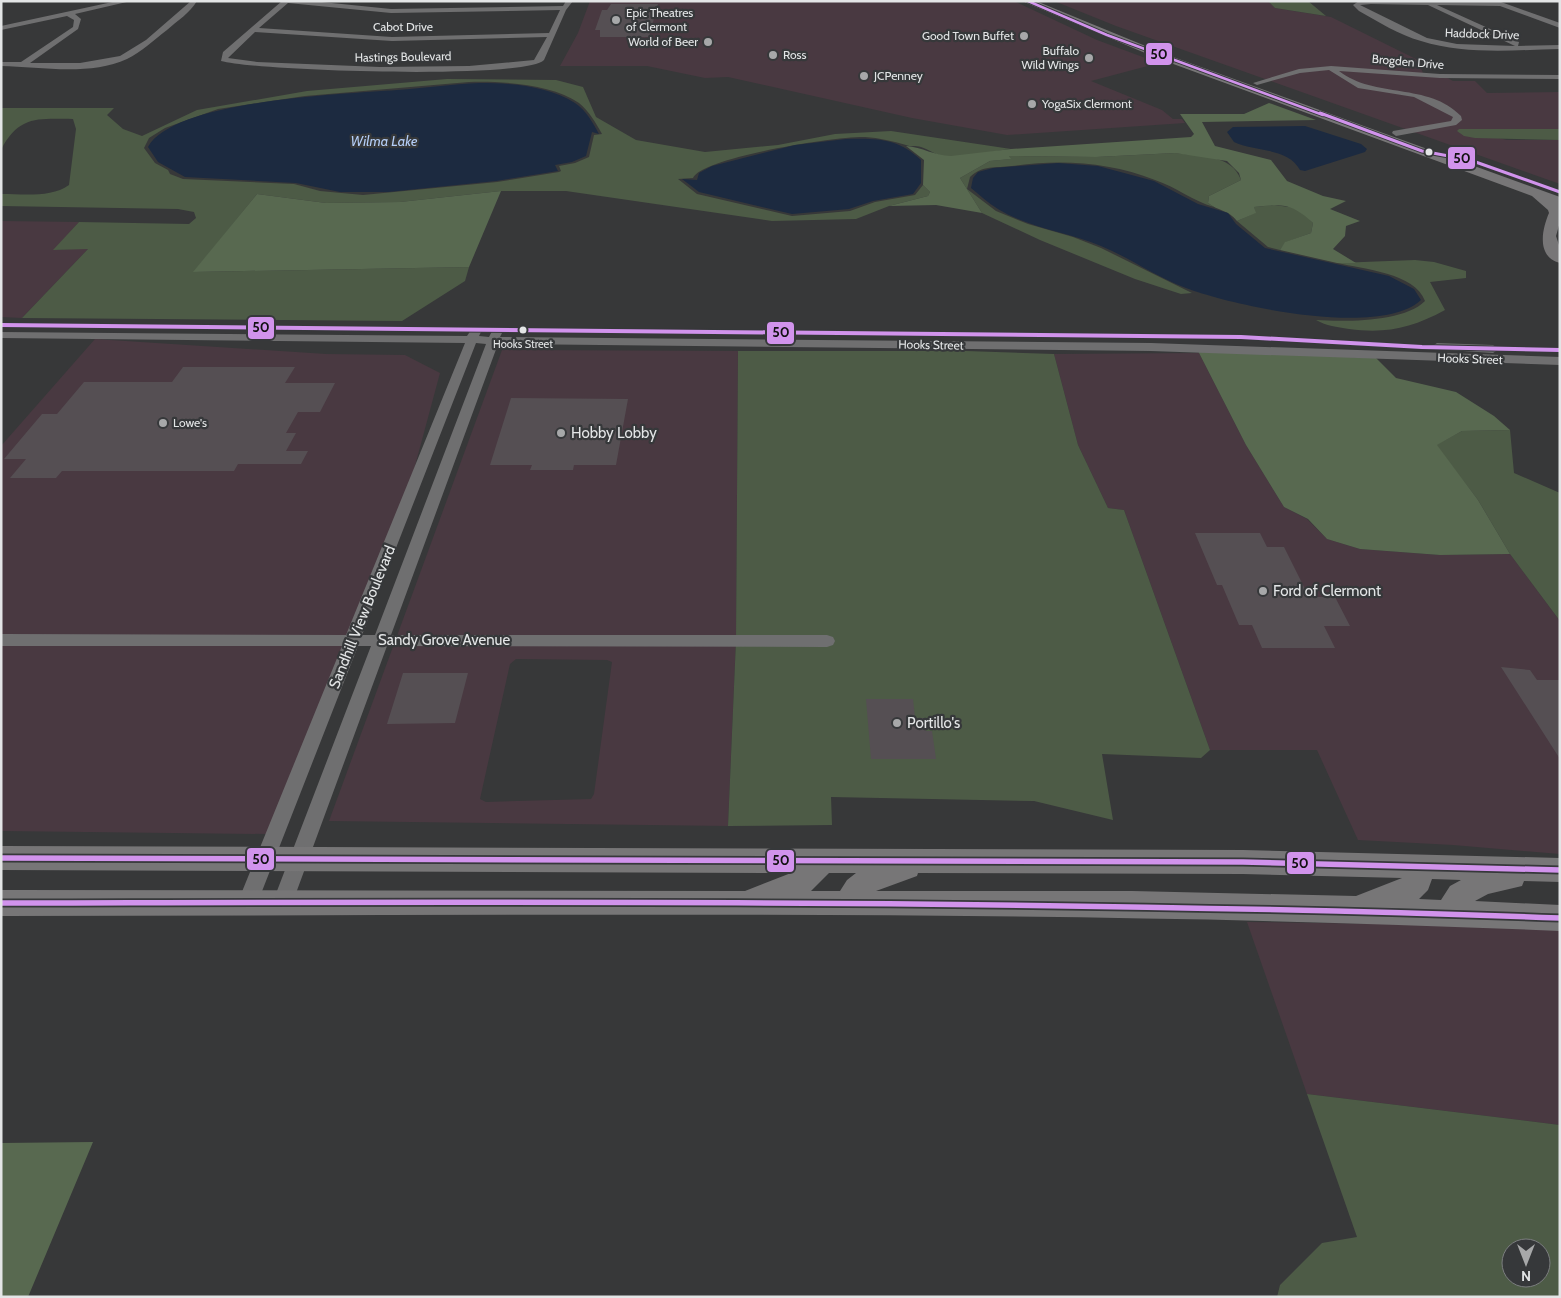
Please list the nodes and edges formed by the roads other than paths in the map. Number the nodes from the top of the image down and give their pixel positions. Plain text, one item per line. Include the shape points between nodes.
1 (128, 1) edge
2 (194, 1) edge
3 (287, 1) edge
4 (1028, 1) edge
5 (1047, 1) edge
6 (1426, 2) edge
7 (568, 5) edge
8 (66, 15) junction
9 (77, 21) joint
10 (1560, 26) edge
11 (1, 28) edge
12 (254, 30) junction
13 (552, 35) junction
14 (1119, 40) junction
15 (1522, 47) junction
16 (1560, 47) edge
17 (1, 64) edge
18 (23, 64) junction
19 (1330, 68) junction
20 (1560, 77) edge
21 (1257, 83) junction
22 (1239, 84) junction
23 (1393, 132) junction
24 (1422, 151) junction
25 (1470, 160) junction
26 (1534, 192) junction
27 (1560, 192) edge
28 (1560, 202) edge
29 (1560, 258) edge
30 (1, 324) edge
31 (121, 326) junction
32 (1, 335) edge
33 (474, 335) junction
34 (112, 336) junction
35 (495, 336) junction
36 (850, 339) junction
37 (1560, 350) edge
38 (1560, 361) edge
39 (418, 477) junction
40 (442, 477) junction
41 (1, 640) edge
42 (353, 640) junction
43 (382, 640) junction
44 (827, 641) dead end
45 (1, 858) edge
46 (266, 859) junction
47 (299, 859) junction
48 (822, 860) junction
49 (931, 861) junction
50 (1419, 865) junction
51 (1555, 870) edge
52 (1, 903) edge
53 (247, 904) junction
54 (282, 904) junction
55 (735, 904) junction
56 (850, 905) junction
57 (1351, 909) junction
58 (1449, 913) junction
59 (1560, 918) edge

1 - 8 street
2 - 18 street via 119,59 92,64
3 - 7 street via 391,11
3 - 12 street
4 - 14 highway
5 - 21 highway via 1109,28
6 - 10 street, Haddock Drive via 1504,4
6 - 15 street
6 - 15 street, Haddock Drive via 1363,2 1356,6 1430,41 1464,46
7 - 13 street, Hastings Boulevard
8 - 9 street
8 - 11 street
9 - 18 street via 78,25 73,30
12 - 13 street, Cabot Drive via 392,39
12 - 13 street, Hastings Boulevard via 224,59 330,68 517,65 538,62
14 - 21 highway via 1232,78
14 - 22 highway
15 - 16 street, Haddock Drive
17 - 18 street
19 - 20 street, Brogden Drive via 1440,76
19 - 21 street, Brogden Drive via 1299,71
19 - 23 street via 1348,82 1371,89 1410,94 1450,111 1458,120
21 - 23 highway
22 - 23 highway
22 - 24 highway
23 - 25 highway
24 - 25 highway
24 - 26 highway
25 - 27 highway
26 - 28 highway
26 - 29 highway via 1556,212 1548,235 1549,243
30 - 31 street, Hooks Street
31 - 33 street, Hooks Street
31 - 34 street
32 - 34 street, Hooks Street
33 - 34 street, Hooks Street
33 - 35 street, Hooks Street
33 - 39 street, Sandhill View Boulevard
35 - 36 street, Hooks Street
35 - 40 street, Sandhill View Boulevard
36 - 37 street, Hooks Street via 1241,338
36 - 38 street, Hooks Street via 1269,349 1464,360
39 - 40 street
39 - 42 street, Sandhill View Boulevard
40 - 43 street, Sandhill View Boulevard
41 - 42 street, Sandy Grove Avenue
42 - 43 street, Sandy Grove Avenue
42 - 46 street, Sandhill View Boulevard
43 - 44 street, Sandy Grove Avenue
43 - 47 street, Sandhill View Boulevard
45 - 46 highway
46 - 47 highway
46 - 53 street, Sandhill View Boulevard
47 - 48 highway
47 - 54 street, Sandhill View Boulevard
48 - 49 highway
48 - 55 highway via 805,881
49 - 50 highway
49 - 56 highway via 872,878 857,888
50 - 51 highway
50 - 57 highway via 1418,880 1409,890
51 - 58 highway via 1482,883 1460,896
52 - 53 highway
53 - 54 highway
54 - 55 highway
55 - 56 highway
56 - 57 highway via 1132,904
57 - 58 highway
58 - 59 highway

